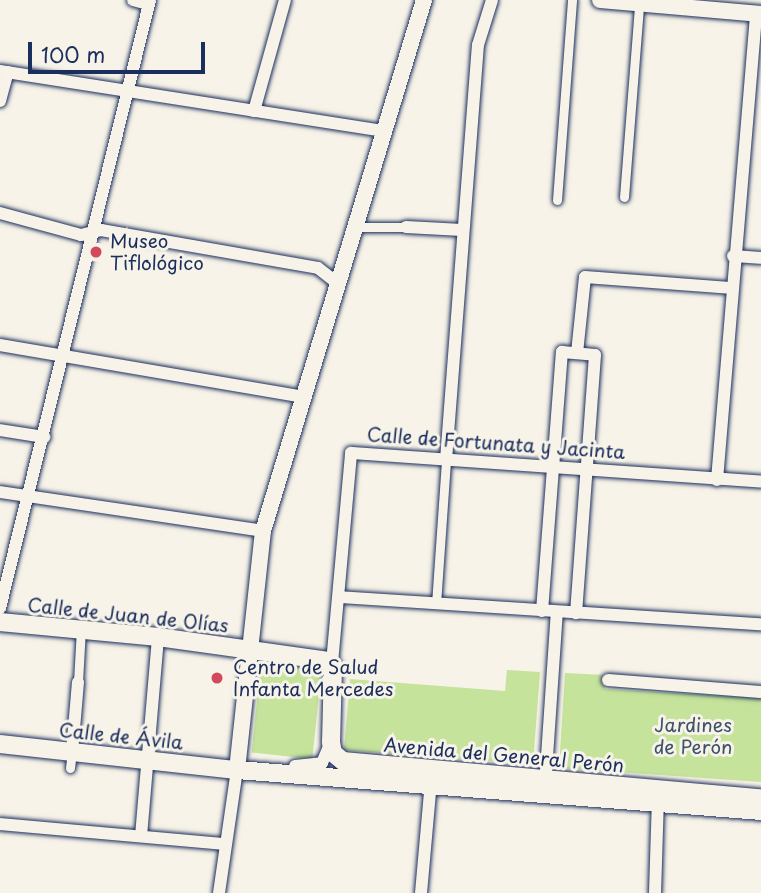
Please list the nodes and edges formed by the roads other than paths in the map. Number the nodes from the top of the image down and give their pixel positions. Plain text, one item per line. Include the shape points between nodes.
1 (133, 0) edge
2 (285, 0) edge
3 (424, 0) edge
4 (492, 0) edge
5 (572, 0) edge
6 (600, 0) edge
7 (149, 2) edge
8 (639, 5) junction
9 (758, 14) edge
10 (4, 72) edge
11 (125, 90) junction
12 (0, 101) edge
13 (254, 111) junction
14 (384, 131) junction
15 (624, 197) dead end
16 (557, 200) dead end
17 (0, 213) edge
18 (355, 227) junction
19 (406, 227) joint
20 (461, 230) junction
21 (93, 234) junction
22 (733, 256) junction
23 (761, 258) edge
24 (337, 283) junction
25 (730, 288) junction
26 (0, 345) edge
27 (577, 353) junction
28 (63, 356) junction
29 (303, 397) junction
30 (0, 430) edge
31 (44, 437) junction
32 (446, 460) junction
33 (551, 467) junction
34 (586, 470) junction
35 (717, 480) junction
36 (761, 482) edge
37 (0, 492) edge
38 (29, 497) junction
39 (263, 531) junction
40 (339, 597) junction
41 (436, 604) junction
42 (0, 608) edge
43 (542, 611) junction
44 (557, 612) junction
45 (576, 613) junction
46 (0, 622) edge
47 (761, 624) edge
48 (81, 629) junction
49 (158, 637) junction
50 (251, 652) junction
51 (332, 663) junction
52 (608, 680) dead end
53 (78, 682) joint
54 (761, 692) edge
55 (331, 742) junction
56 (0, 744) edge
57 (71, 760) junction
58 (149, 761) junction
59 (237, 770) junction
60 (270, 771) junction
61 (472, 775) junction
62 (429, 785) junction
63 (545, 787) junction
64 (657, 797) junction
65 (761, 798) edge
66 (761, 811) edge
67 (0, 824) edge
68 (141, 836) junction
69 (225, 844) junction
70 (219, 893) edge
71 (421, 893) edge
72 (655, 893) edge

1 - 7 street
2 - 13 street
3 - 14 street
4 - 20 street via 478,46
5 - 16 street
6 - 8 street
7 - 11 street
8 - 9 street
8 - 15 street
9 - 22 street
10 - 11 street
10 - 12 street
11 - 13 street
11 - 21 street
13 - 14 street
14 - 18 street
17 - 21 street
18 - 19 street
18 - 24 street
19 - 20 street
20 - 32 street
21 - 24 street via 101,230 318,268
21 - 28 street
22 - 23 street
22 - 25 street
24 - 29 street
25 - 27 street via 585,277
25 - 35 street
26 - 28 street
27 - 33 street via 562,352
27 - 34 street via 596,355
28 - 29 street
28 - 31 street
29 - 39 street
30 - 31 street
31 - 38 street
32 - 33 street, Calle de Fortunata y Jacinta
32 - 40 street, Calle de Fortunata y Jacinta via 351,453
32 - 41 street
33 - 34 street, Calle de Fortunata y Jacinta
33 - 43 street
34 - 35 street, Calle de Fortunata y Jacinta
34 - 45 street
35 - 36 street, Calle de Fortunata y Jacinta
37 - 38 street
38 - 39 street
38 - 42 street
39 - 50 street
40 - 41 street
40 - 51 street, Calle de Fortunata y Jacinta
41 - 43 street
43 - 44 street
44 - 45 street
44 - 63 street
45 - 47 street
46 - 48 main road, Calle de Juan de Olías
48 - 49 main road, Calle de Juan de Olías
48 - 53 street
49 - 50 main road, Calle de Juan de Olías
49 - 58 street
50 - 51 main road
50 - 59 street
51 - 55 main road, Calle de Fortunata y Jacinta
52 - 54 street
53 - 57 street
55 - 60 street, Avenida del General Perón via 326,758 316,767
55 - 61 main road, Avenida del General Perón via 333,752 343,761
56 - 57 main road, Calle de Ávila
57 - 58 main road, Calle de Ávila
58 - 59 main road, Calle de Ávila
58 - 68 street
59 - 60 main road, Avenida del General Perón
59 - 69 street
60 - 62 main road, Avenida del General Perón
61 - 62 street via 439,775
61 - 63 main road, Avenida del General Perón
62 - 63 main road, Avenida del General Perón
62 - 71 street
63 - 64 main road, Avenida del General Perón
64 - 65 main road, Avenida del General Perón
64 - 66 main road, Avenida del General Perón
64 - 72 street
67 - 68 street
68 - 69 street
69 - 70 street

